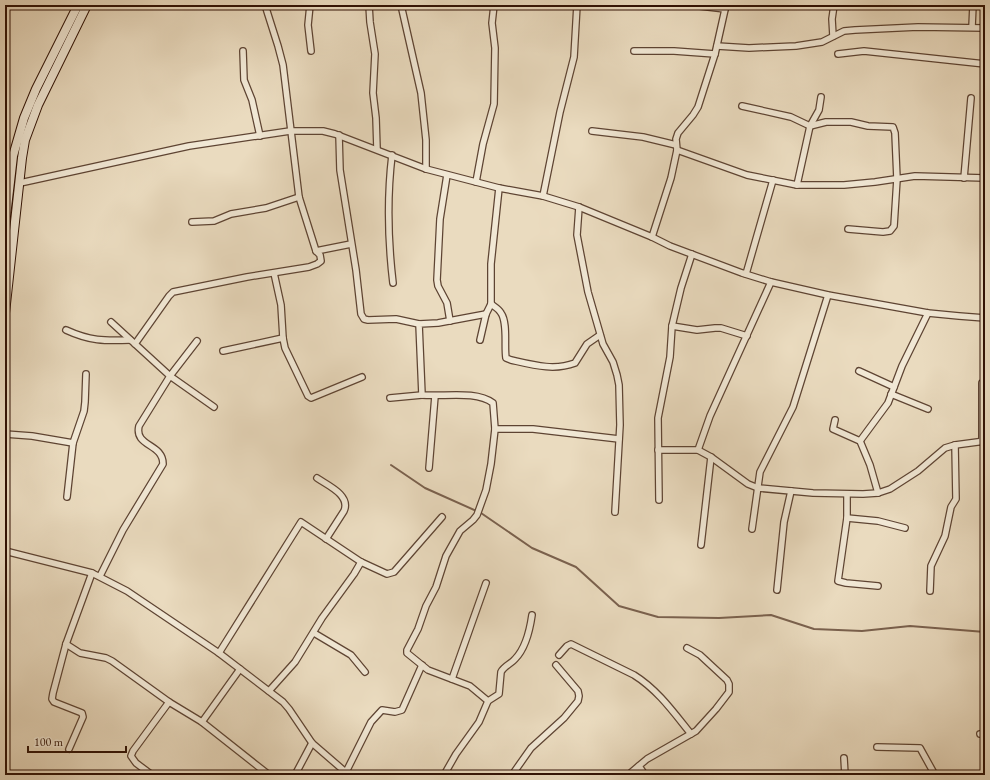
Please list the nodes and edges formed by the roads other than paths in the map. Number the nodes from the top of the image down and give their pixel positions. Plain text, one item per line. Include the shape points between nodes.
1 (78, 5) edge
2 (87, 5) edge
3 (265, 5) edge
4 (310, 5) edge
5 (369, 5) edge
6 (401, 5) edge
7 (494, 5) edge
8 (576, 5) edge
9 (691, 5) edge
10 (834, 5) edge
11 (973, 5) edge
12 (726, 7) edge
13 (972, 27) junction
14 (985, 28) edge
15 (833, 36) junction
16 (717, 46) junction
17 (242, 51) dead end
18 (311, 51) dead end
19 (634, 51) dead end
20 (715, 54) junction
21 (838, 54) dead end
22 (985, 64) edge
23 (821, 97) dead end
24 (971, 98) dead end
25 (742, 106) dead end
26 (810, 126) junction
27 (290, 131) junction
28 (592, 131) dead end
29 (339, 135) junction
30 (260, 136) junction
31 (676, 148) junction
32 (377, 149) junction
33 (392, 156) junction
34 (426, 169) junction
35 (447, 175) junction
36 (964, 178) junction
37 (985, 178) edge
38 (898, 179) junction
39 (773, 180) junction
40 (476, 182) junction
41 (20, 183) junction
42 (797, 185) junction
43 (499, 188) junction
44 (543, 196) junction
45 (299, 197) junction
46 (579, 207) junction
47 (192, 222) dead end
48 (5, 225) edge
49 (848, 229) dead end
50 (652, 237) junction
51 (352, 244) junction
52 (316, 251) junction
53 (692, 254) junction
54 (274, 273) junction
55 (746, 274) junction
56 (771, 282) junction
57 (393, 283) dead end
58 (828, 295) junction
59 (492, 304) junction
60 (928, 312) junction
61 (5, 313) edge
62 (486, 314) junction
63 (985, 318) edge
64 (450, 321) junction
65 (111, 322) dead end
66 (419, 324) junction
67 (672, 326) junction
68 (66, 330) dead end
69 (600, 335) junction
70 (747, 336) junction
71 (283, 338) junction
72 (130, 340) junction
73 (480, 340) dead end
74 (197, 341) dead end
75 (135, 344) junction
76 (223, 350) dead end
77 (859, 371) dead end
78 (86, 374) dead end
79 (170, 376) junction
80 (362, 377) dead end
81 (982, 383) dead end
82 (894, 386) junction
83 (891, 394) junction
84 (422, 395) junction
85 (435, 396) junction
86 (390, 398) dead end
87 (214, 407) dead end
88 (928, 409) dead end
89 (835, 420) dead end
90 (495, 429) junction
91 (5, 434) edge
92 (619, 439) junction
93 (860, 440) junction
94 (984, 441) edge
95 (73, 443) junction
96 (955, 445) junction
97 (658, 450) junction
98 (698, 450) junction
99 (711, 457) junction
100 (429, 468) dead end
101 (317, 478) dead end
102 (758, 488) junction
103 (791, 491) junction
104 (878, 493) junction
105 (848, 494) junction
106 (67, 497) dead end
107 (659, 500) dead end
108 (615, 512) dead end
109 (442, 517) dead end
110 (847, 518) junction
111 (752, 528) dead end
112 (905, 528) dead end
113 (326, 539) junction
114 (700, 545) dead end
115 (5, 551) edge
116 (361, 562) junction
117 (92, 573) junction
118 (100, 576) junction
119 (486, 583) dead end
120 (878, 586) dead end
121 (777, 590) dead end
122 (930, 591) dead end
123 (532, 615) dead end
124 (314, 633) junction
125 (66, 644) junction
126 (687, 648) dead end
127 (219, 654) junction
128 (559, 655) dead end
129 (422, 665) junction
130 (556, 665) dead end
131 (240, 669) junction
132 (365, 672) dead end
133 (452, 679) junction
134 (269, 691) junction
135 (488, 701) junction
136 (169, 702) junction
137 (202, 722) junction
138 (691, 734) junction
139 (312, 743) junction
140 (877, 747) dead end
141 (69, 749) dead end
142 (844, 758) dead end
143 (639, 766) junction
144 (348, 774) edge
145 (152, 775) edge
146 (269, 775) edge
147 (295, 775) edge
148 (444, 775) edge
149 (512, 775) edge
150 (628, 775) edge
151 (645, 775) edge
152 (845, 775) edge
153 (935, 775) edge

1 - 48 main road via 24,118 13,156
2 - 41 main road via 46,88 25,140
3 - 27 street via 283,65
4 - 18 street via 308,26
5 - 32 street via 375,54 373,93
6 - 34 street via 421,93
7 - 40 street via 494,104
8 - 44 street via 574,57
9 - 12 street
10 - 15 street
11 - 13 street
12 - 16 street
13 - 14 street
13 - 15 street via 855,30
15 - 16 street via 822,42 796,46
16 - 20 street
17 - 30 street via 244,80 252,100
19 - 20 street
20 - 31 street via 698,107 678,133
21 - 22 street via 864,51
23 - 26 street via 819,110
24 - 36 street
25 - 26 street via 792,117
26 - 38 street via 826,122 851,122 892,127 895,133
26 - 42 street
27 - 29 street
27 - 30 street
27 - 45 street
28 - 31 street via 643,137
29 - 32 street
29 - 51 street via 340,170
30 - 41 street via 189,146
31 - 39 street via 747,175
31 - 50 street via 671,178
32 - 33 street
33 - 34 street
33 - 57 street via 389,211
34 - 35 street
35 - 40 street
35 - 64 street via 440,219 437,280 447,303
36 - 37 street
36 - 38 street via 915,176
38 - 42 street via 844,185
38 - 49 street via 895,220 890,231
39 - 42 street
39 - 55 street
40 - 43 street
41 - 61 main road
43 - 44 street
43 - 59 street via 491,264
44 - 46 street
45 - 47 street via 266,208 231,214 214,220
45 - 52 street
46 - 50 street
46 - 69 street via 579,249
50 - 53 street
51 - 52 street
51 - 66 street via 358,297 364,318
52 - 54 street via 321,261 318,264
53 - 55 street
53 - 67 street
54 - 71 street via 281,305
54 - 75 street via 173,292
55 - 56 street
56 - 58 street
56 - 70 street
58 - 60 street
58 - 102 street via 793,407 760,472
59 - 62 street
59 - 69 street via 502,314 506,358 511,360 542,367 565,367 575,363 587,344
60 - 63 street
60 - 82 street
62 - 64 street
62 - 73 street
64 - 66 street
65 - 72 street
66 - 84 street
67 - 70 street via 697,330 721,328
67 - 97 street via 670,357 658,418
68 - 72 street via 91,339
69 - 92 street via 618,375
70 - 98 street via 710,416
71 - 76 street
71 - 80 street via 285,348 308,396 312,398
72 - 75 street
74 - 79 street
75 - 79 street
77 - 82 street
78 - 95 street via 84,411
79 - 87 street
79 - 118 street via 137,432 139,437 161,454 163,464 123,530
81 - 94 street
82 - 83 street
83 - 88 street
83 - 93 street via 884,410
84 - 85 street
84 - 86 street
85 - 90 street via 468,395 488,399 493,403
85 - 100 street
89 - 93 street via 832,429
90 - 92 street via 533,429
90 - 129 street via 488,485 477,515 460,531 446,556 418,629 407,650 409,656
91 - 95 street
92 - 108 street
93 - 104 street
94 - 96 street
95 - 106 street
96 - 104 street via 945,448 896,486
96 - 122 street via 956,499 951,507 945,536 931,566
97 - 98 street
97 - 107 street
98 - 99 street
99 - 102 street via 748,484
99 - 114 street
101 - 113 street via 343,496 346,502 344,511
102 - 103 street
102 - 111 street
103 - 105 street
103 - 121 street via 784,522
104 - 105 street
105 - 110 street
109 - 116 street via 394,572 387,574
110 - 112 street
110 - 120 street via 838,581
113 - 116 street
113 - 127 street via 301,522
115 - 117 street
116 - 124 street
117 - 118 street
117 - 125 street
118 - 127 street via 127,591
119 - 133 street
123 - 135 street via 528,634 518,654 501,672 499,694
124 - 132 street via 351,655
124 - 134 street via 296,662
125 - 136 street via 80,652 112,661
125 - 141 street via 52,699 82,713 83,717
126 - 138 street via 706,660 727,680 730,688 716,709
127 - 131 street
128 - 138 street via 571,644 634,675 665,701
129 - 133 street
129 - 144 street via 402,710 382,710 371,722
130 - 149 street via 580,696 564,718 531,748
131 - 134 street
131 - 137 street
133 - 135 street via 470,686
134 - 139 street via 289,709
135 - 148 street via 479,722
136 - 137 street
136 - 145 street via 131,756
137 - 146 street
138 - 143 street
139 - 144 street
139 - 147 street
140 - 153 street via 920,748
142 - 152 street
143 - 150 street
143 - 151 street

